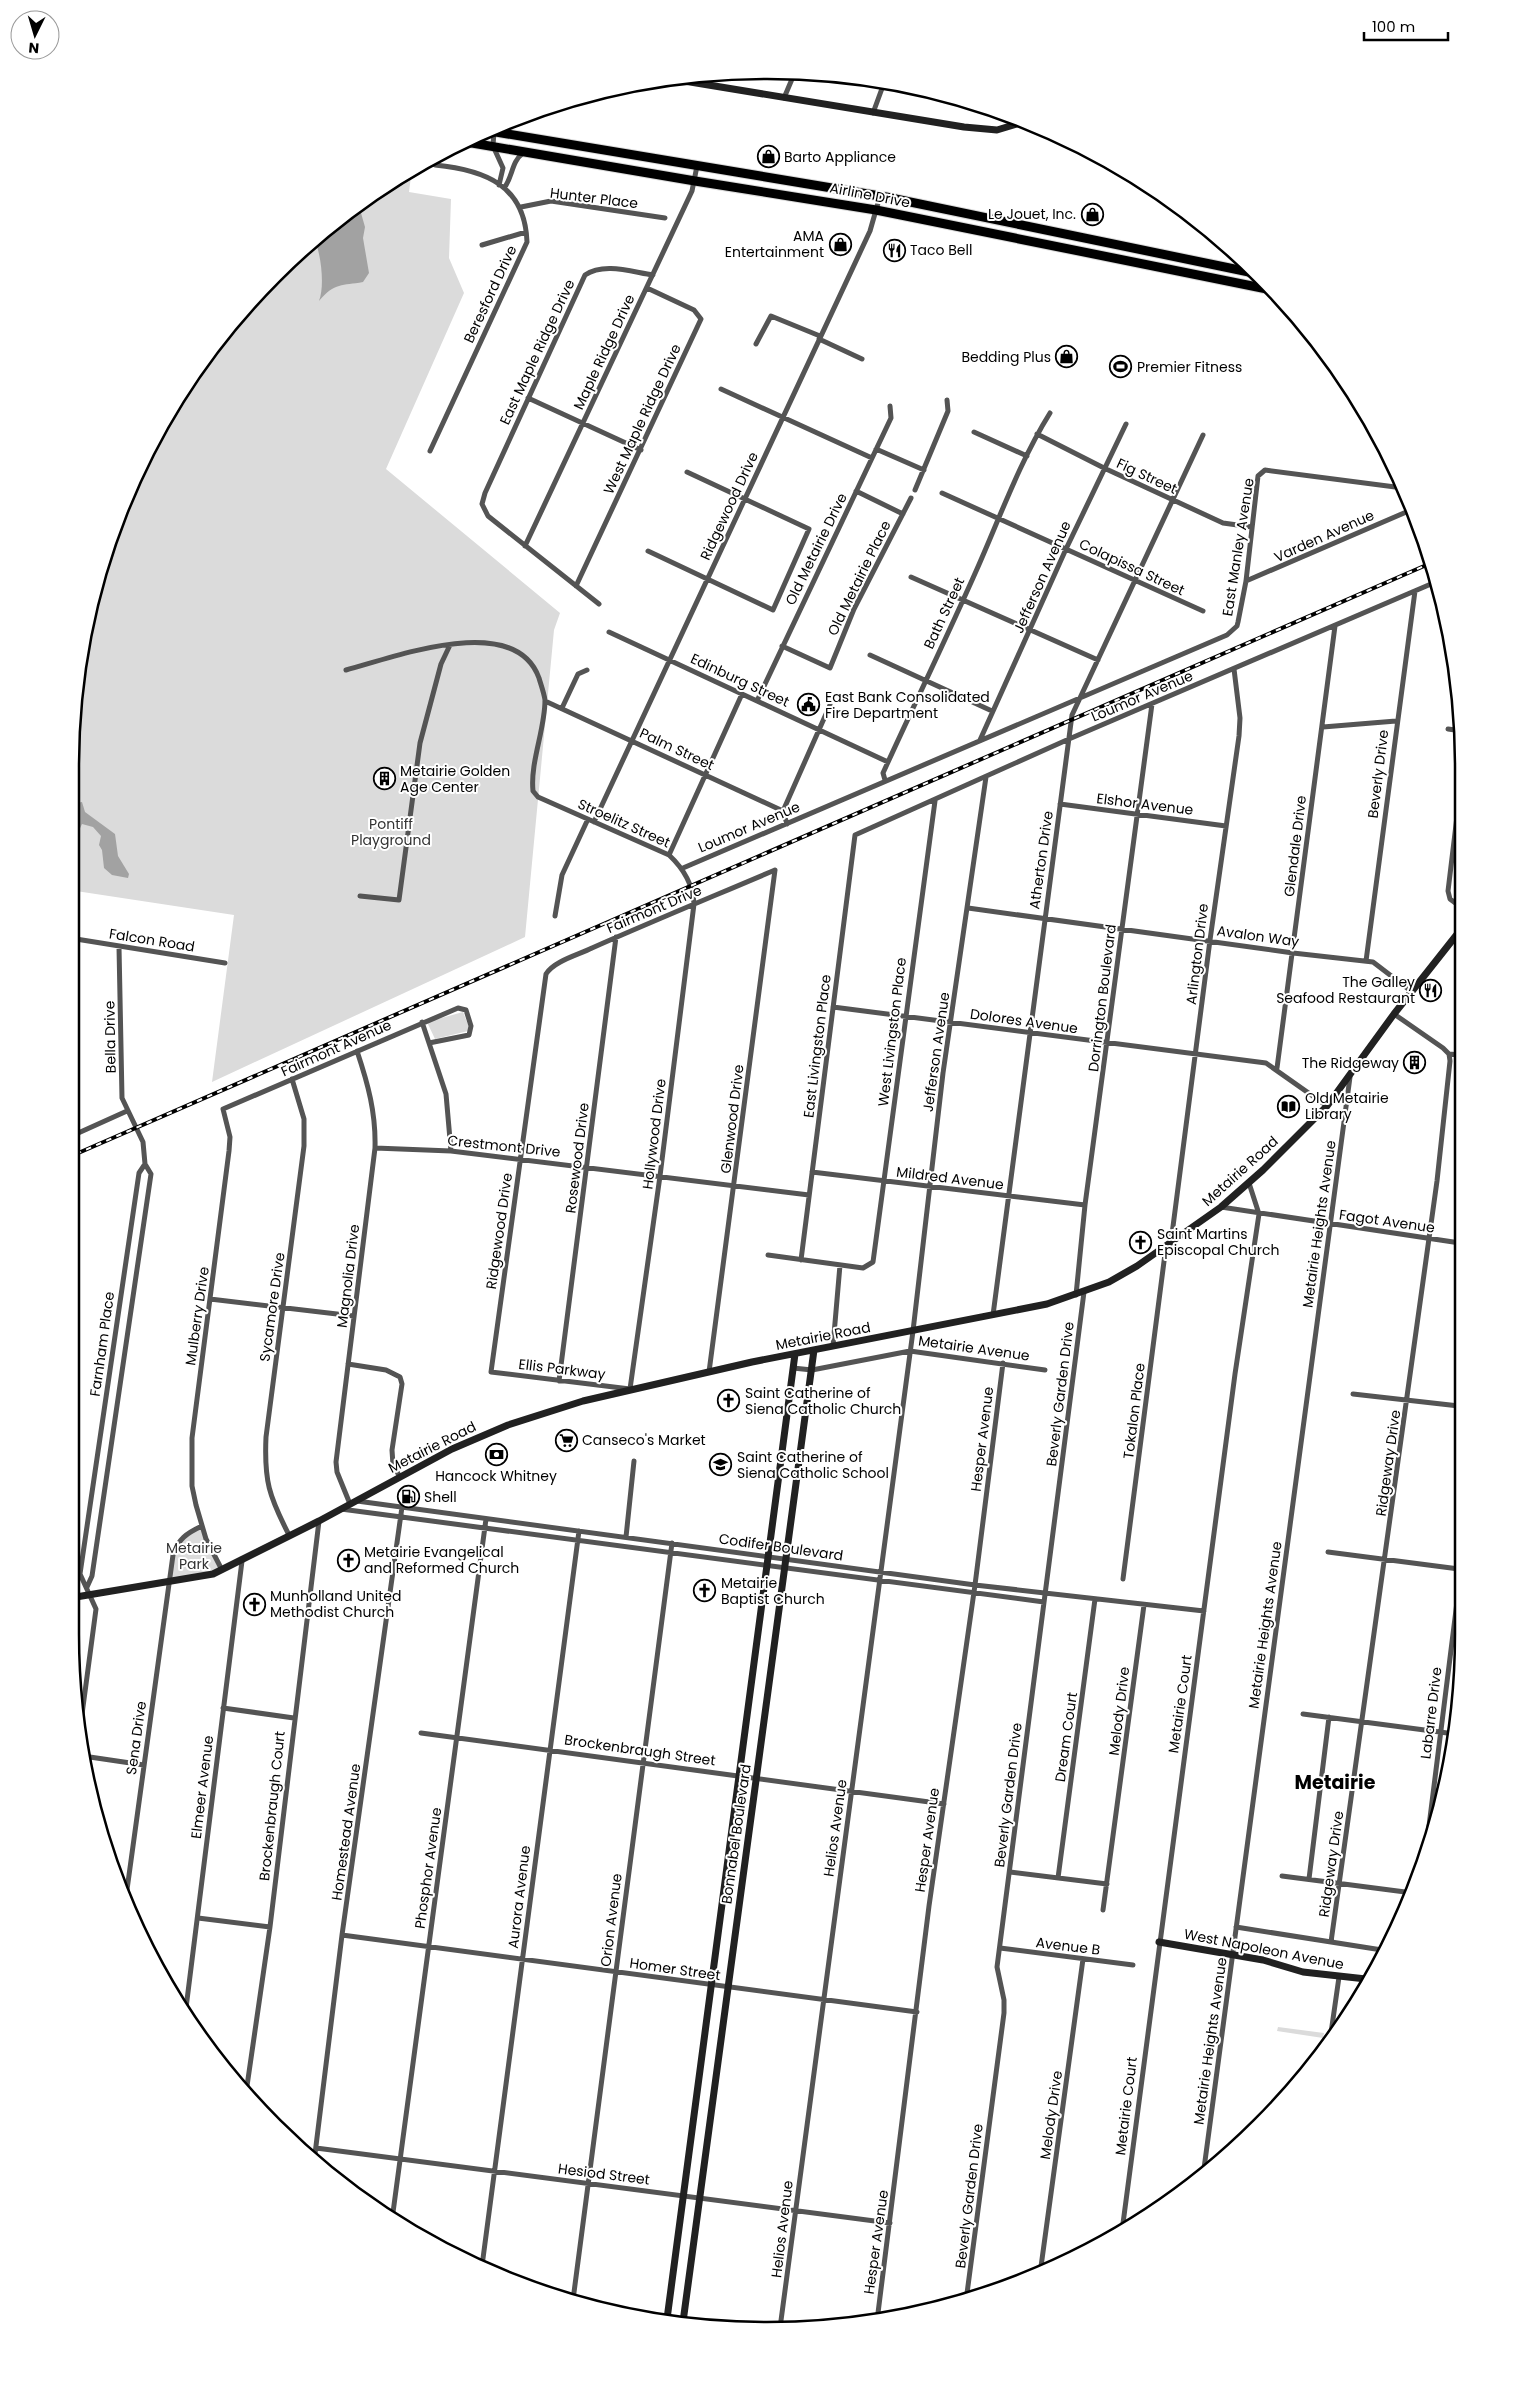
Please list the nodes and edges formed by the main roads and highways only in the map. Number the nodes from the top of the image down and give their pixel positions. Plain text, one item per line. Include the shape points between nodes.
1 (702, 82) edge
2 (1014, 125) edge
3 (501, 132) edge
4 (477, 144) edge
5 (1227, 267) junction
6 (1244, 271) edge
7 (1224, 281) junction
8 (1261, 288) edge
9 (1455, 937) edge
10 (814, 1350) junction
11 (795, 1354) junction
12 (79, 1597) edge
13 (1159, 1942) road end
14 (1363, 1979) edge
15 (668, 2315) edge
16 (684, 2317) edge

1 - 2 main road via 964,127 997,130
3 - 5 highway, Airline Drive via 880,196
4 - 7 highway, Airline Drive via 876,210
5 - 6 highway, Airline Drive
5 - 7 highway
7 - 8 highway, Airline Drive
9 - 10 main road, Metairie Road via 1411,990 1327,1106 1221,1207 1169,1244 1109,1282 1076,1295 993,1315
10 - 11 main road, Metairie Road
10 - 16 main road, Bonnabel Boulevard
11 - 12 main road, Metairie Road via 630,1389 508,1425 452,1449 222,1570 170,1583
11 - 15 main road, Bonnabel Boulevard
13 - 14 main road, West Napoleon Avenue via 1263,1960 1303,1972

